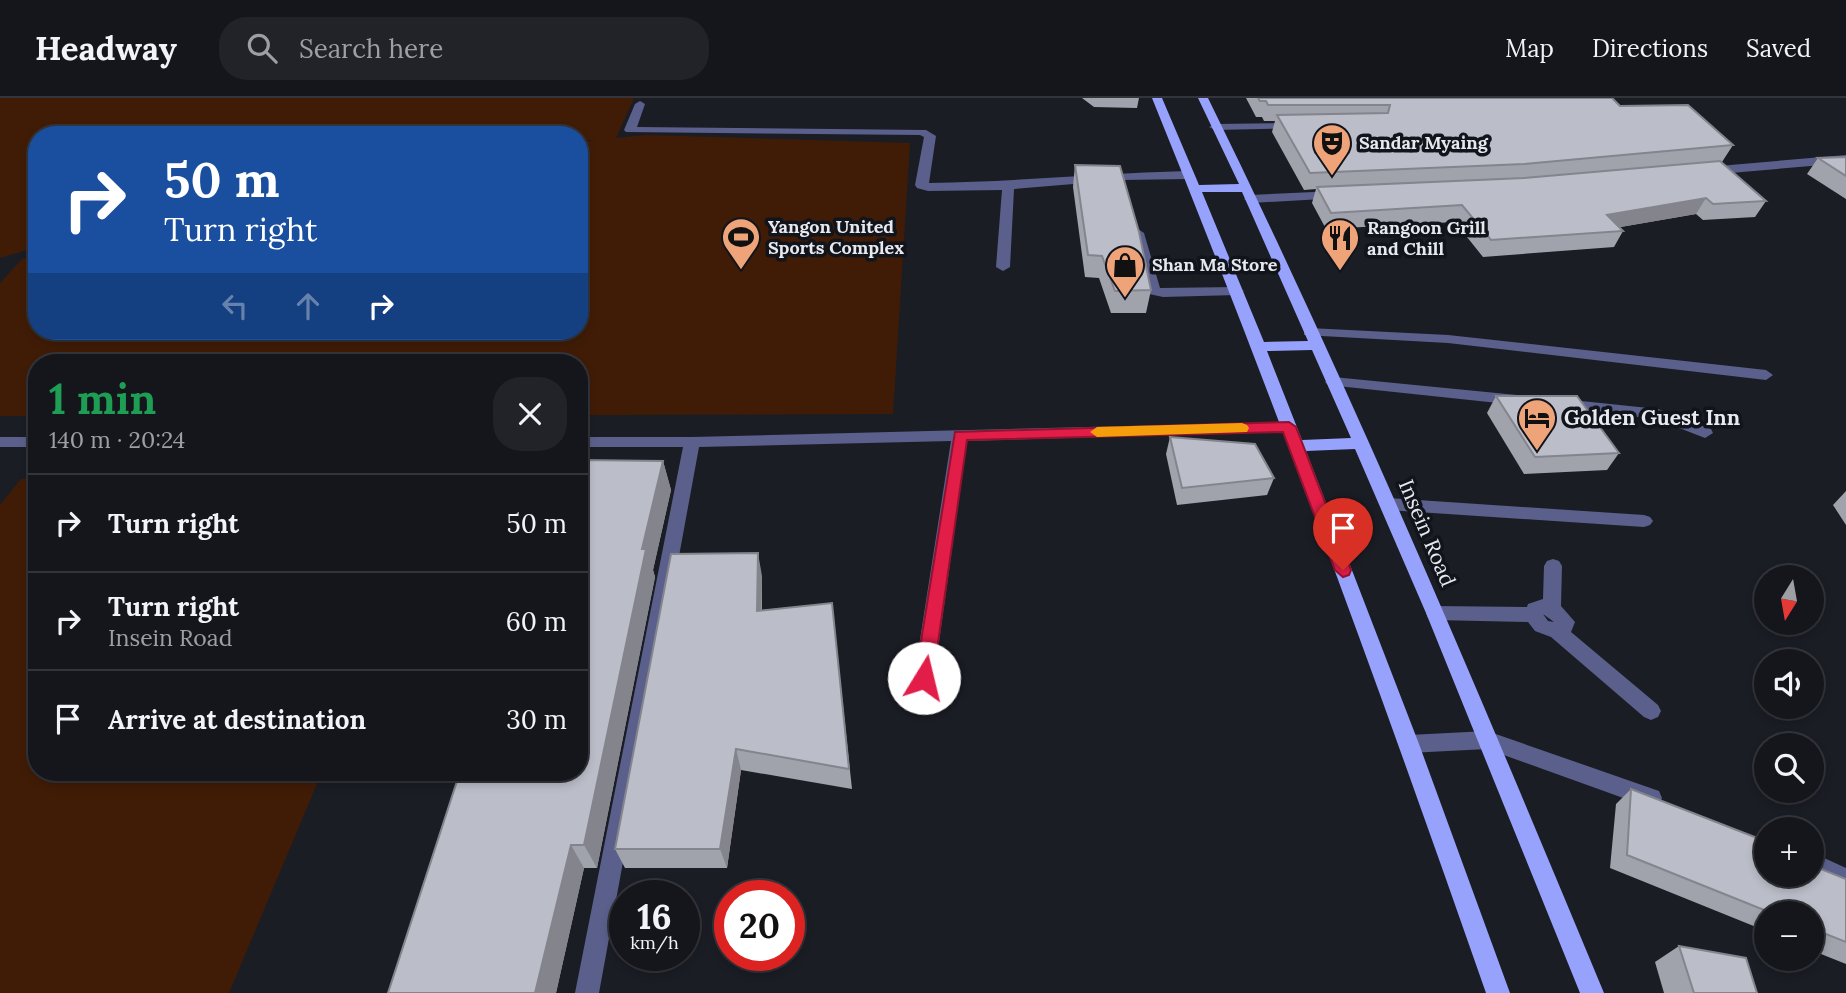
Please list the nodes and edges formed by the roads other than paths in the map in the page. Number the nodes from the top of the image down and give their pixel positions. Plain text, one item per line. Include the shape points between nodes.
1 (1157, 98) edge
2 (1203, 98) edge
3 (640, 104) dead end
4 (1310, 125) edge
5 (1215, 127) junction
6 (1846, 159) edge
7 (1695, 172) edge
8 (1191, 182) junction
9 (1008, 186) junction
10 (1247, 193) junction
11 (1356, 194) edge
12 (1132, 214) edge
13 (1003, 267) dead end
14 (1237, 290) junction
15 (1312, 339) junction
16 (1258, 346) junction
17 (1766, 375) dead end
18 (1333, 382) junction
19 (1289, 427) junction
20 (1705, 433) dead end
21 (960, 435) junction
22 (0, 442) edge
23 (28, 442) edge
24 (588, 442) edge
25 (692, 442) junction
26 (1362, 443) junction
27 (1296, 446) junction
28 (1388, 504) junction
29 (1644, 521) dead end
30 (1553, 566) dead end
31 (1552, 608) junction
32 (1435, 613) junction
33 (1533, 615) junction
34 (1556, 630) junction
35 (924, 678) dead end
36 (1651, 711) dead end
37 (1486, 740) junction
38 (1409, 744) junction
39 (1669, 806) edge
40 (1824, 869) edge
41 (1846, 879) edge
42 (587, 993) edge
43 (1498, 993) edge
44 (1592, 993) edge

1 - 8 main road
2 - 5 main road, Insein Road
3 - 9 street via 630,130 922,132 930,136 921,185
4 - 5 street
5 - 10 main road, Insein Road
6 - 7 street
8 - 9 street
8 - 10 main road
8 - 14 main road
9 - 13 street
10 - 11 street
10 - 15 main road, Insein Road
12 - 14 street via 1154,291
14 - 16 main road
15 - 16 main road
15 - 17 street via 1448,339
15 - 18 main road, Insein Road
16 - 19 main road
18 - 20 street via 1658,414
18 - 26 main road, Insein Road
19 - 21 street
19 - 27 main road
21 - 25 street
21 - 35 street
22 - 23 street
24 - 25 street
25 - 42 street
26 - 27 main road
26 - 28 main road, Insein Road
27 - 38 main road
28 - 29 street
28 - 32 main road, Insein Road
30 - 31 street
31 - 33 street via 1542,606
31 - 34 street via 1566,621 1564,628
32 - 33 street
32 - 37 main road, Insein Road
33 - 34 street via 1546,629
34 - 36 street
37 - 38 street
37 - 39 street
37 - 44 main road, Insein Road
38 - 43 main road
40 - 41 street

